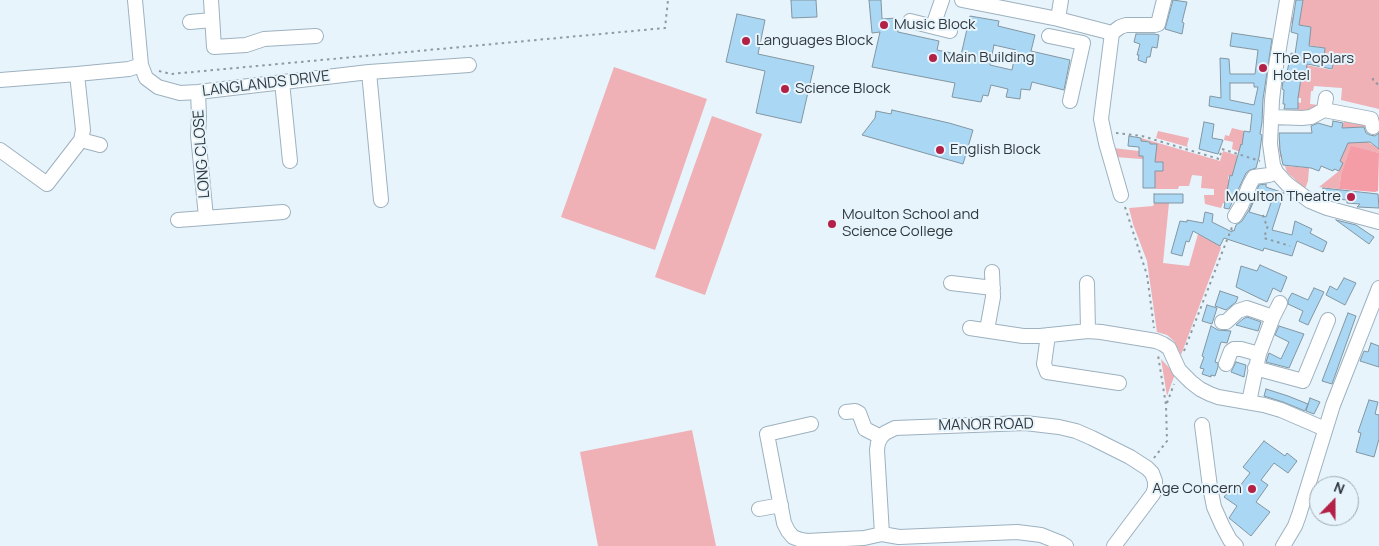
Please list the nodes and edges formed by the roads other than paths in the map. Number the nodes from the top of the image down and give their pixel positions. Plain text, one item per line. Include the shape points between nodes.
1 (135, 0) edge
2 (211, 0) edge
3 (942, 0) edge
4 (962, 0) edge
5 (1061, 0) edge
6 (1164, 0) edge
7 (1287, 0) edge
8 (1001, 4) edge
9 (212, 20) junction
10 (910, 20) dead end
11 (1060, 20) junction
12 (190, 22) dead end
13 (933, 26) junction
14 (950, 31) dead end
15 (1112, 33) junction
16 (316, 36) dead end
17 (141, 65) junction
18 (469, 65) dead end
19 (369, 72) junction
20 (78, 74) junction
21 (0, 80) edge
22 (282, 82) junction
23 (198, 92) junction
24 (1070, 101) dead end
25 (1271, 118) junction
26 (1373, 127) dead end
27 (81, 140) junction
28 (100, 145) dead end
29 (0, 150) edge
30 (290, 161) dead end
31 (1274, 169) junction
32 (1122, 195) road end
33 (381, 200) dead end
34 (283, 212) dead end
35 (1234, 216) road end
36 (206, 217) junction
37 (178, 220) dead end
38 (1379, 222) edge
39 (992, 272) dead end
40 (951, 283) dead end
41 (1087, 283) dead end
42 (993, 288) junction
43 (1379, 288) edge
44 (1280, 303) dead end
45 (1273, 317) junction
46 (1328, 320) dead end
47 (1222, 322) dead end
48 (970, 328) dead end
49 (987, 330) junction
50 (1088, 331) junction
51 (1048, 335) junction
52 (1257, 361) junction
53 (1226, 364) dead end
54 (1119, 383) dead end
55 (1249, 402) junction
56 (846, 412) dead end
57 (811, 424) dead end
58 (1202, 425) dead end
59 (1326, 429) junction
60 (881, 437) junction
61 (781, 505) junction
62 (759, 509) dead end
63 (882, 534) junction
64 (1066, 546) edge
65 (1114, 546) edge
66 (1236, 546) edge
67 (1283, 546) edge

1 - 17 street, LANGLANDS DRIVE
2 - 9 street
3 - 13 street
4 - 8 street
5 - 11 street
6 - 15 street via 1158,24 1126,25
7 - 25 street
8 - 11 street
9 - 12 street
9 - 16 street via 214,47 246,45 264,39
10 - 13 street
11 - 15 street
11 - 24 street via 1054,37 1083,43
13 - 14 street
15 - 32 street via 1101,119
17 - 20 street
17 - 23 street, LANGLANDS DRIVE via 146,78 158,87 180,93
18 - 19 street, LANGLANDS DRIVE
19 - 22 street, LANGLANDS DRIVE
19 - 33 street
20 - 21 street
20 - 27 street
22 - 23 street, LANGLANDS DRIVE
22 - 30 street
23 - 36 street, LONG CLOSE via 198,135
25 - 26 street via 1311,117 1325,104 1371,119
25 - 31 street via 1270,144
27 - 28 street
27 - 29 street via 47,184
31 - 35 street via 1270,175 1254,177
31 - 38 street via 1310,201
34 - 36 street
36 - 37 street
39 - 42 street
40 - 42 street
41 - 50 street
42 - 49 street
43 - 59 street
44 - 45 street
45 - 47 street via 1247,308
45 - 52 street
46 - 52 street via 1302,381
48 - 49 street
49 - 51 street via 1023,336
50 - 51 street
50 - 55 street via 1147,338 1163,344 1169,348 1179,370 1200,389 1218,397
51 - 54 street via 1044,364 1047,372
52 - 53 street via 1241,349 1234,349 1230,351
52 - 55 street
55 - 59 street via 1281,410
56 - 60 street via 860,413 865,429
57 - 61 street via 767,434
58 - 66 street via 1214,507
59 - 67 street via 1295,526
60 - 63 street via 877,450
60 - 65 street, MANOR ROAD via 895,428 1025,423 1076,431 1092,438 1130,456 1147,468 1155,480 1153,494
61 - 62 street
61 - 63 street via 788,531 801,540 864,538
63 - 64 street via 898,537 1017,532 1041,535

